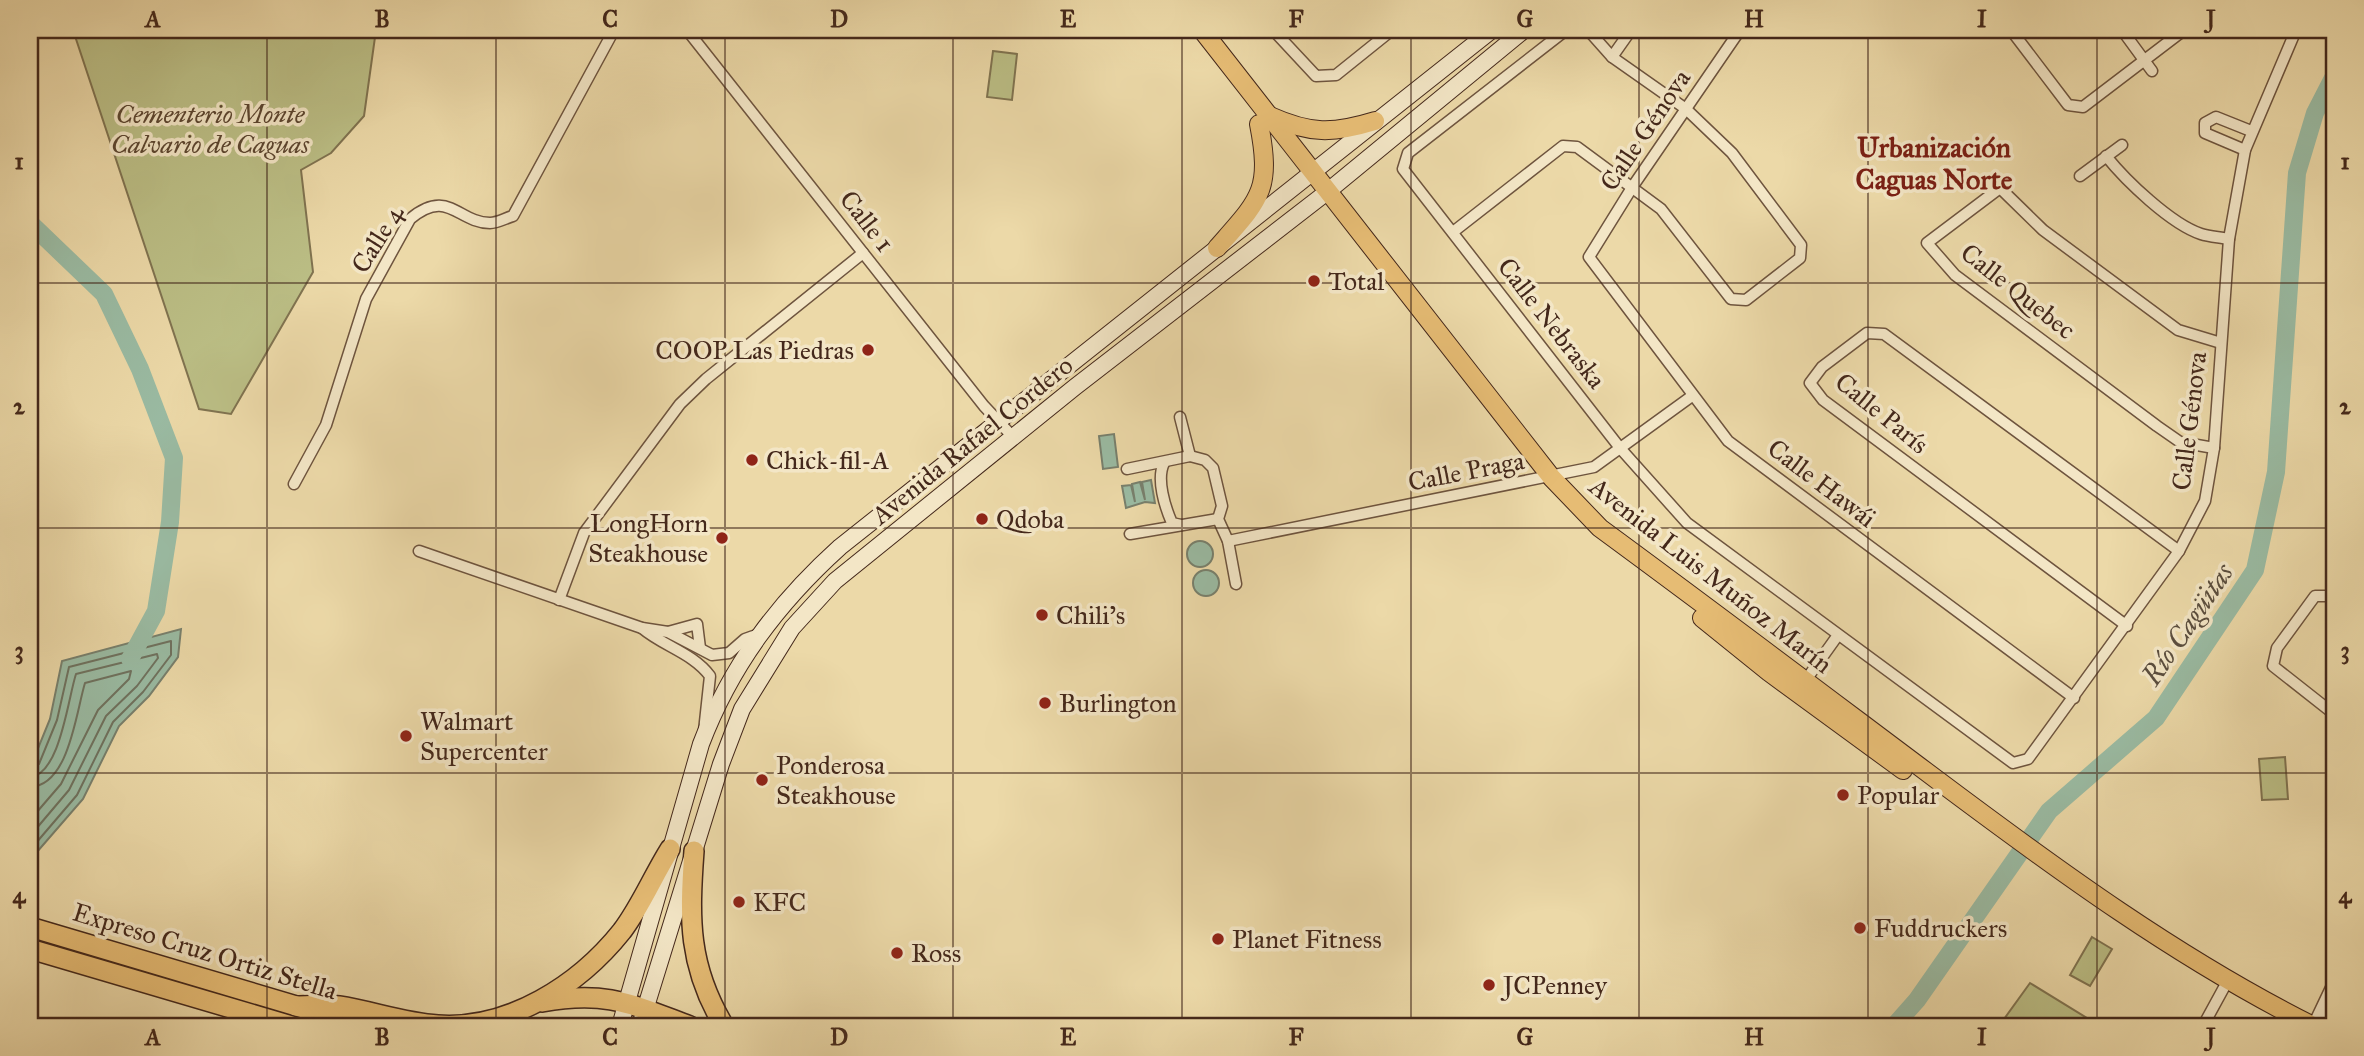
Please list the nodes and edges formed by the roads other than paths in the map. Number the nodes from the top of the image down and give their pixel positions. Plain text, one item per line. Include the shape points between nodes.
1 (614, 30) edge
2 (687, 30) edge
3 (1188, 30) edge
4 (1202, 30) edge
5 (1273, 30) edge
6 (1492, 30) edge
7 (1524, 30) edge
8 (1566, 30) edge
9 (1588, 30) edge
10 (1631, 30) edge
11 (1740, 30) edge
12 (2011, 30) edge
13 (2122, 30) edge
14 (2184, 30) edge
15 (2296, 30) edge
16 (1387, 31) edge
17 (1612, 57) junction
18 (2144, 59) junction
19 (2152, 71) dead end
20 (1686, 109) junction
21 (1262, 119) junction
22 (1375, 121) junction
23 (2251, 131) junction
24 (2122, 145) dead end
25 (2245, 150) junction
26 (2106, 156) junction
27 (1306, 176) junction
28 (2080, 176) dead end
29 (1633, 186) junction
30 (1322, 196) junction
31 (1453, 232) junction
32 (2229, 239) junction
33 (1217, 248) junction
34 (863, 253) junction
35 (1589, 257) joint
36 (2221, 342) junction
37 (1692, 396) junction
38 (1180, 417) dead end
39 (997, 420) junction
40 (1014, 438) junction
41 (2214, 447) junction
42 (1620, 449) junction
43 (1190, 456) junction
44 (1164, 463) junction
45 (1127, 469) dead end
46 (1546, 479) junction
47 (294, 484) dead end
48 (1218, 519) junction
49 (1181, 525) junction
50 (1130, 534) dead end
51 (1228, 541) junction
52 (419, 551) dead end
53 (2179, 551) junction
54 (1236, 584) dead end
55 (559, 600) junction
56 (2334, 600) edge
57 (2126, 626) junction
58 (642, 628) junction
59 (668, 632) junction
60 (759, 634) junction
61 (1838, 635) junction
62 (700, 648) junction
63 (1801, 687) junction
64 (2074, 698) junction
65 (2334, 714) edge
66 (704, 735) junction
67 (2013, 763) joint
68 (670, 849) junction
69 (694, 851) junction
70 (30, 927) edge
71 (30, 949) edge
72 (2225, 986) junction
73 (2334, 986) edge
74 (627, 1002) junction
75 (537, 1003) junction
76 (296, 1006) junction
77 (643, 1017) edge
78 (292, 1026) edge
79 (365, 1026) edge
80 (620, 1026) edge
81 (690, 1026) edge
82 (724, 1026) edge
83 (2203, 1026) edge
84 (2291, 1026) edge
85 (2314, 1026) edge

1 - 47 street, Calle 4 via 513,216 490,223 442,206 422,209 410,219 366,299 326,425
2 - 34 street, Calle 1
3 - 21 main road, Avenida Luis Muñoz Marín
4 - 21 main road, Avenida Luis Muñoz Marín
5 - 16 street via 1315,76 1336,75
6 - 22 main road, Avenida Rafael Cordero
7 - 30 main road, Avenida Rafael Cordero
8 - 31 street, Calle Nebraska via 1408,153 1403,169
9 - 17 street
10 - 17 street
11 - 20 street, Calle Génova
12 - 18 street via 2068,105 2082,107
13 - 18 street
14 - 18 street
15 - 23 street, Calle Génova
17 - 20 street
18 - 19 street
20 - 29 street, Calle Génova
20 - 29 street via 1732,153 1801,245 1800,258 1746,300 1731,299 1661,209
21 - 22 main road via 1307,131 1350,129
21 - 27 main road, Avenida Luis Muñoz Marín
21 - 33 main road via 1264,185 1254,206
22 - 27 main road, Avenida Rafael Cordero
23 - 25 street, Calle Génova
23 - 25 street via 2216,117 2205,123 2205,133 2211,138
24 - 26 street
25 - 32 street, Calle Génova
26 - 28 street
26 - 32 street via 2129,183 2185,225 2200,234
27 - 30 main road, Avenida Luis Muñoz Marín
27 - 33 main road, Avenida Rafael Cordero
29 - 31 street via 1577,147 1563,146
29 - 35 street, Calle Génova
30 - 40 main road, Avenida Rafael Cordero
30 - 46 main road, Avenida Luis Muñoz Marín
31 - 42 street, Calle Nebraska
32 - 36 street, Calle Génova
33 - 39 main road, Avenida Rafael Cordero
34 - 39 street, Calle 1
34 - 55 street via 680,404 584,533
35 - 37 street, Calle Hawái
36 - 41 street, Calle Génova
36 - 41 street, Calle Quebec via 2178,330 2043,230 2000,188 1927,243 1955,275 2157,426 2180,442
37 - 42 street, Calle Praga
37 - 64 street, Calle Hawái via 1728,441
38 - 43 street
39 - 40 street, Calle 1
39 - 60 main road, Avenida Rafael Cordero via 840,547 800,583
40 - 69 main road, Avenida Rafael Cordero via 835,581 792,628 742,709
41 - 53 street, Calle Génova via 2205,500
42 - 46 street, Calle Praga via 1594,467
42 - 61 street, Calle Nebraska via 1687,523
43 - 44 street
43 - 48 street via 1213,468 1222,506
44 - 45 street
44 - 49 street via 1160,472 1168,513 1172,523
46 - 51 street, Calle Praga
46 - 63 main road, Avenida Luis Muñoz Marín via 1600,528
48 - 49 street
48 - 51 street
49 - 50 street
51 - 54 street
52 - 55 street
53 - 57 street, Calle Génova
53 - 57 street, Calle París via 1884,334 1867,333 1822,367 1810,383 1823,400
55 - 58 street
56 - 65 street via 2315,596 2277,649 2273,666
57 - 64 street, Calle Génova
58 - 59 street
58 - 66 street via 710,676
59 - 62 street
59 - 62 street via 697,624
60 - 62 street via 729,653 712,655
60 - 66 main road, Avenida Rafael Cordero
61 - 63 street
61 - 67 street, Calle Nebraska
63 - 72 main road, Avenida Luis Muñoz Marín via 2084,892
64 - 67 street, Calle Génova via 2028,759
66 - 68 main road, Avenida Rafael Cordero
68 - 74 main road, Avenida Rafael Cordero
68 - 75 highway via 622,931 579,973
69 - 77 main road, Avenida Rafael Cordero
69 - 82 highway via 692,947 699,977
70 - 76 highway, Expreso Cruz Ortiz Stella
71 - 78 highway, Expreso Cruz Ortiz Stella
72 - 83 street
72 - 84 main road, Avenida Luis Muñoz Marín
72 - 85 main road, Avenida Luis Muñoz Marín
73 - 85 street
74 - 75 highway via 582,996
74 - 77 highway
74 - 80 main road, Avenida Rafael Cordero
75 - 76 highway via 459,1025 414,1023 338,1006
76 - 79 highway, Expreso Cruz Ortiz Stella
77 - 81 highway

